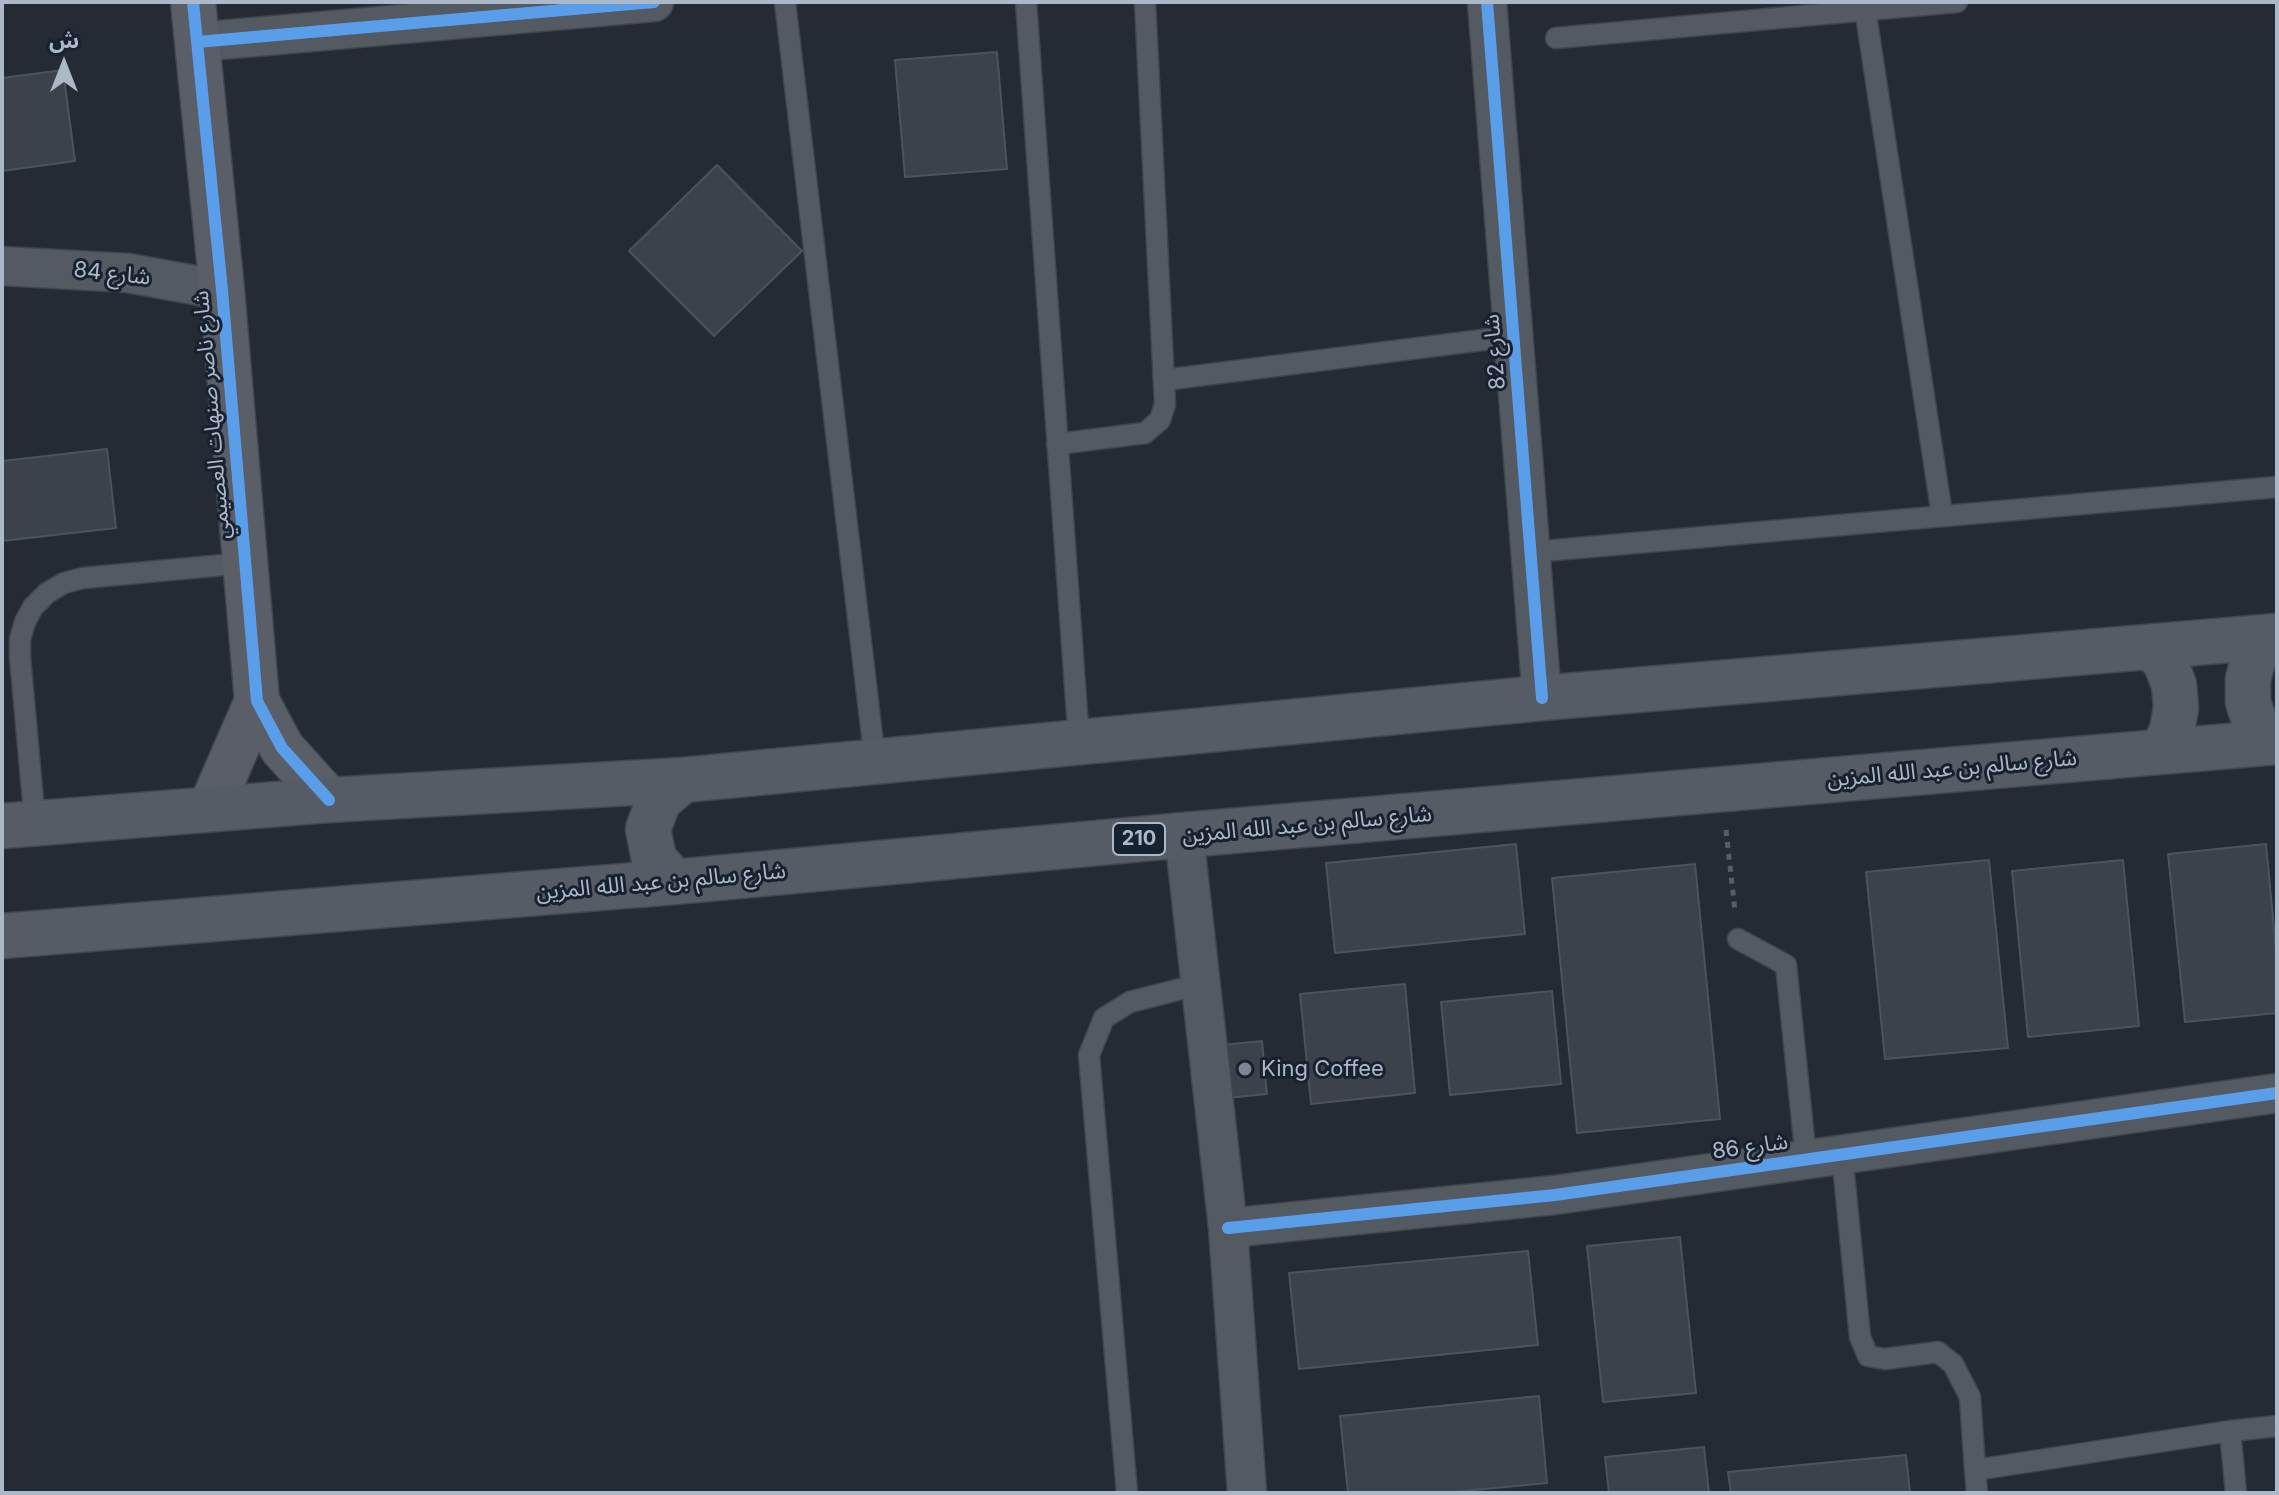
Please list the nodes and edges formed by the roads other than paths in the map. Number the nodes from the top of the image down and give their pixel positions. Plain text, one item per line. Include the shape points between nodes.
1 (654, 2) edge
2 (785, 2) edge
3 (1026, 2) edge
4 (1145, 2) edge
5 (1487, 2) edge
6 (1957, 2) edge
7 (1865, 6) edge
8 (195, 22) edge
9 (1556, 38) dead end
10 (2, 266) edge
11 (222, 290) junction
12 (1514, 336) junction
13 (1164, 380) junction
14 (1057, 444) junction
15 (2277, 487) edge
16 (1942, 515) junction
17 (1532, 552) junction
18 (245, 563) junction
19 (2271, 637) edge
20 (2153, 646) junction
21 (1542, 698) junction
22 (257, 701) junction
23 (1079, 742) junction
24 (2272, 743) edge
25 (2163, 751) junction
26 (875, 761) junction
27 (683, 780) junction
28 (329, 800) junction
29 (210, 809) junction
30 (18, 825) edge
31 (1184, 835) junction
32 (674, 882) junction
33 (2, 936) edge
34 (1738, 939) road end
35 (1200, 984) junction
36 (2277, 1093) edge
37 (1824, 1157) junction
38 (1228, 1228) junction
39 (2277, 1426) edge
40 (2230, 1431) junction
41 (1975, 1470) junction
42 (1127, 1493) edge
43 (1247, 1493) edge
44 (1977, 1493) edge
45 (2236, 1493) edge

1 - 8 street
2 - 26 lane
3 - 14 lane
4 - 13 lane
5 - 12 street, شارع 82
6 - 7 lane
7 - 9 lane
7 - 16 lane
8 - 11 street, شارع ناصر صنهات العصيمي
10 - 11 street, شارع 84 via 128,273
11 - 18 street, شارع ناصر صنهات العصيمي
12 - 13 lane
12 - 17 street, شارع 82
13 - 14 lane via 1163,412 1154,428
14 - 23 lane
15 - 16 lane
16 - 17 lane
17 - 21 street, شارع 82
18 - 22 street, شارع ناصر صنهات العصيمي
18 - 30 lane via 83,578 64,583 33,607 20,657
19 - 20 main road
19 - 24 main road via 2254,657 2248,702 2255,723
20 - 21 main road
20 - 25 main road via 2174,685 2176,708
21 - 23 main road
22 - 28 street, شارع ناصر صنهات العصيمي via 282,748
22 - 29 street, شارع ناصر صنهات العصيمي
23 - 26 main road
24 - 25 main road, شارع سالم بن عبد الله المزين / 210
25 - 31 main road, شارع سالم بن عبد الله المزين / 210
26 - 27 main road
27 - 28 main road
27 - 32 main road via 659,800 648,829 654,859
28 - 29 main road
29 - 30 main road
31 - 32 main road, شارع سالم بن عبد الله المزين / 210
31 - 35 street
32 - 33 main road, شارع سالم بن عبد الله المزين / 210
34 - 37 lane via 1786,965
35 - 38 street
35 - 42 lane via 1130,1002 1104,1018 1089,1055
36 - 37 street, شارع 86
37 - 38 street, شارع 86 via 1555,1195
37 - 41 lane via 1868,1356 1938,1352 1953,1364 1970,1397
38 - 43 street
39 - 40 lane
40 - 41 lane
40 - 45 lane
41 - 44 lane

